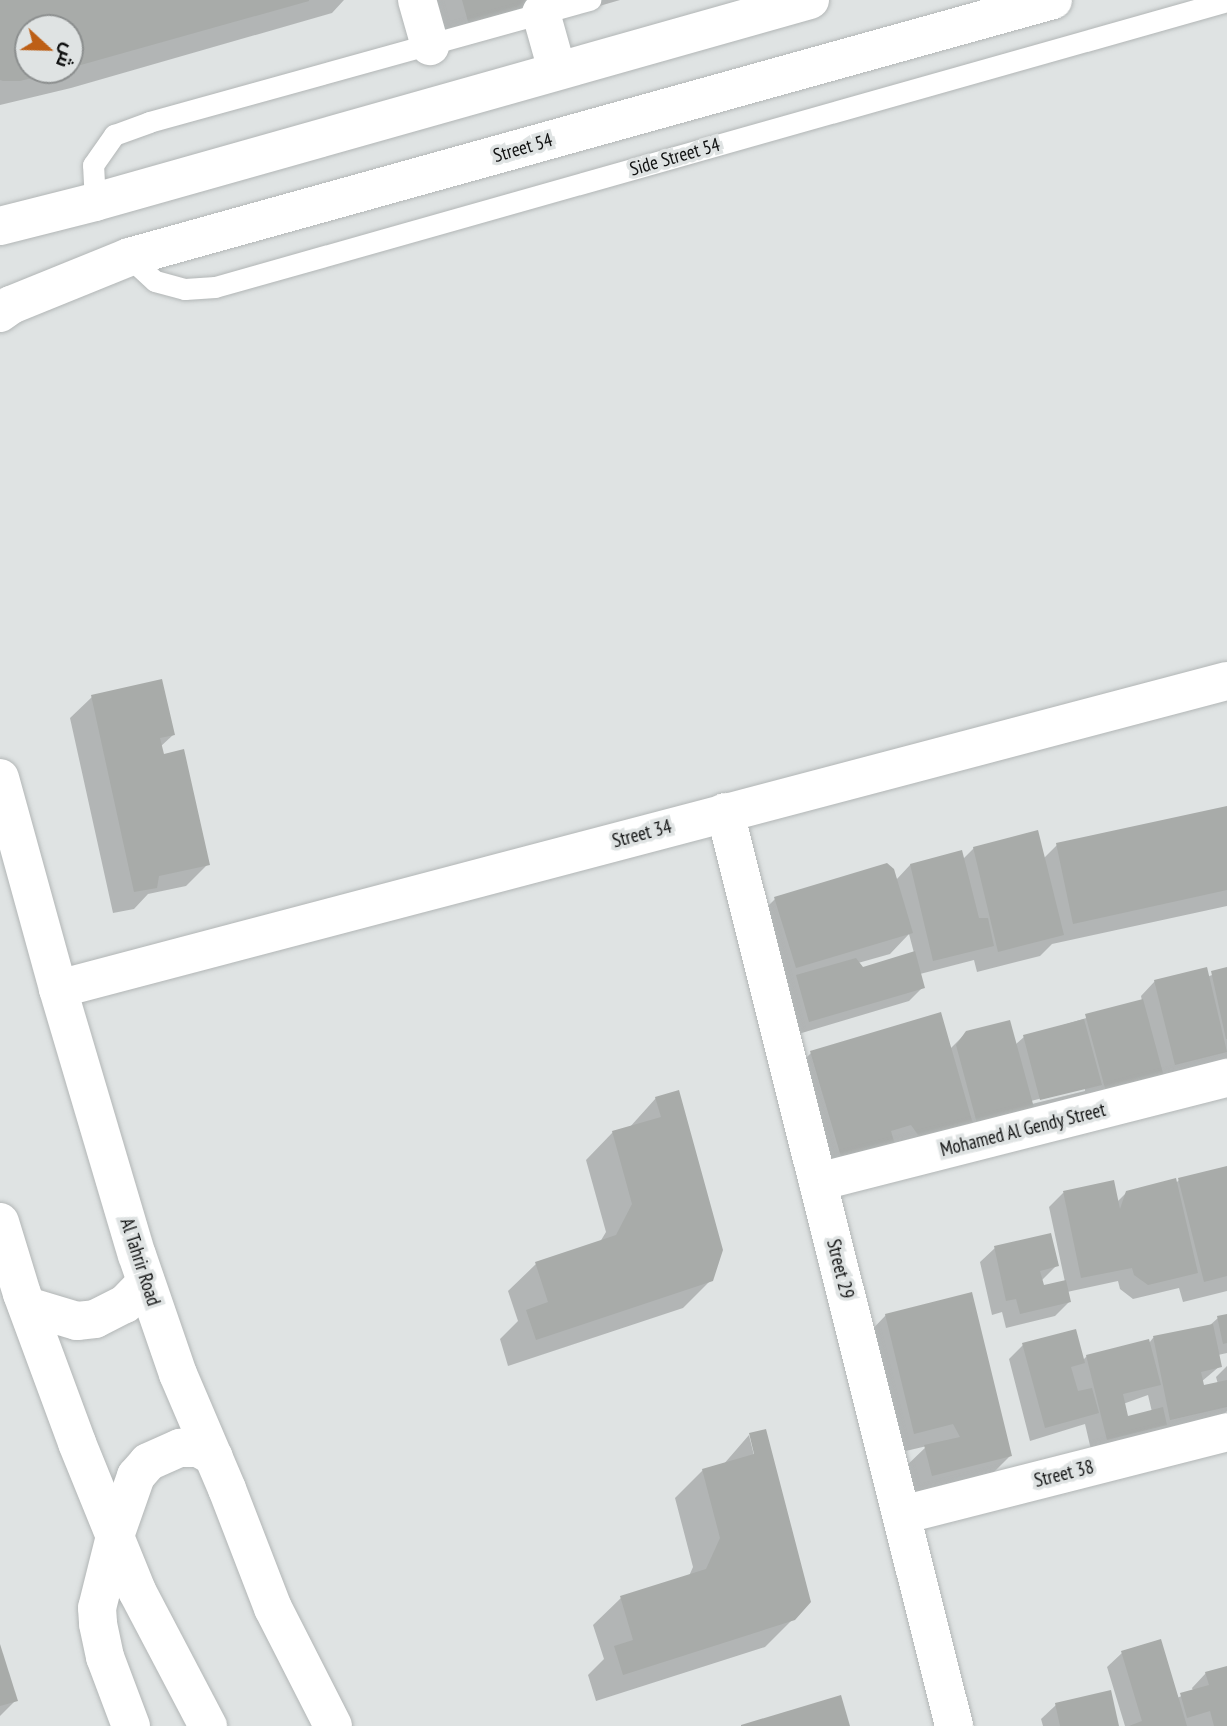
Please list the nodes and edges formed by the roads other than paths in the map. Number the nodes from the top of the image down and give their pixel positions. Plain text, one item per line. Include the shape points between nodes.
1 (417, 0) edge
2 (590, 0) edge
3 (810, 0) edge
4 (1053, 0) edge
5 (1227, 1) edge
6 (541, 13) junction
7 (430, 46) junction
8 (557, 71) junction
9 (95, 202) junction
10 (0, 226) edge
11 (129, 257) junction
12 (4, 306) edge
13 (1227, 681) edge
14 (0, 778) edge
15 (726, 812) junction
16 (58, 989) junction
17 (1227, 1078) edge
18 (818, 1182) junction
19 (0, 1222) edge
20 (146, 1282) junction
21 (27, 1306) junction
22 (1227, 1433) edge
23 (214, 1457) junction
24 (902, 1515) junction
25 (115, 1536) junction
26 (131, 1726) edge
27 (208, 1726) edge
28 (333, 1726) edge
29 (954, 1726) edge

1 - 7 street
2 - 6 lane
3 - 8 street
4 - 11 street, Street 54
5 - 11 lane, Side Street 54 via 215,287 184,289 155,281
6 - 7 lane
6 - 8 street
7 - 9 lane via 114,135 93,165
8 - 9 street
9 - 10 street
11 - 12 street, Street 54
13 - 15 street, Street 34
14 - 16 street, Al Tahrir Road
15 - 16 street, Street 34
15 - 18 street, Street 29
16 - 20 street, Al Tahrir Road
17 - 18 street, Mohamed Al Gendy Street
18 - 24 street, Street 29
19 - 21 street
20 - 21 street via 125,1304 94,1319 78,1321
20 - 23 street, Al Tahrir Road
21 - 25 street
22 - 24 street, Street 38
23 - 25 street via 198,1448 180,1448 148,1462 136,1476
23 - 28 street, Al Tahrir Road via 273,1608
24 - 29 street, Street 29
25 - 26 street via 97,1608 98,1624
25 - 27 street via 137,1591

